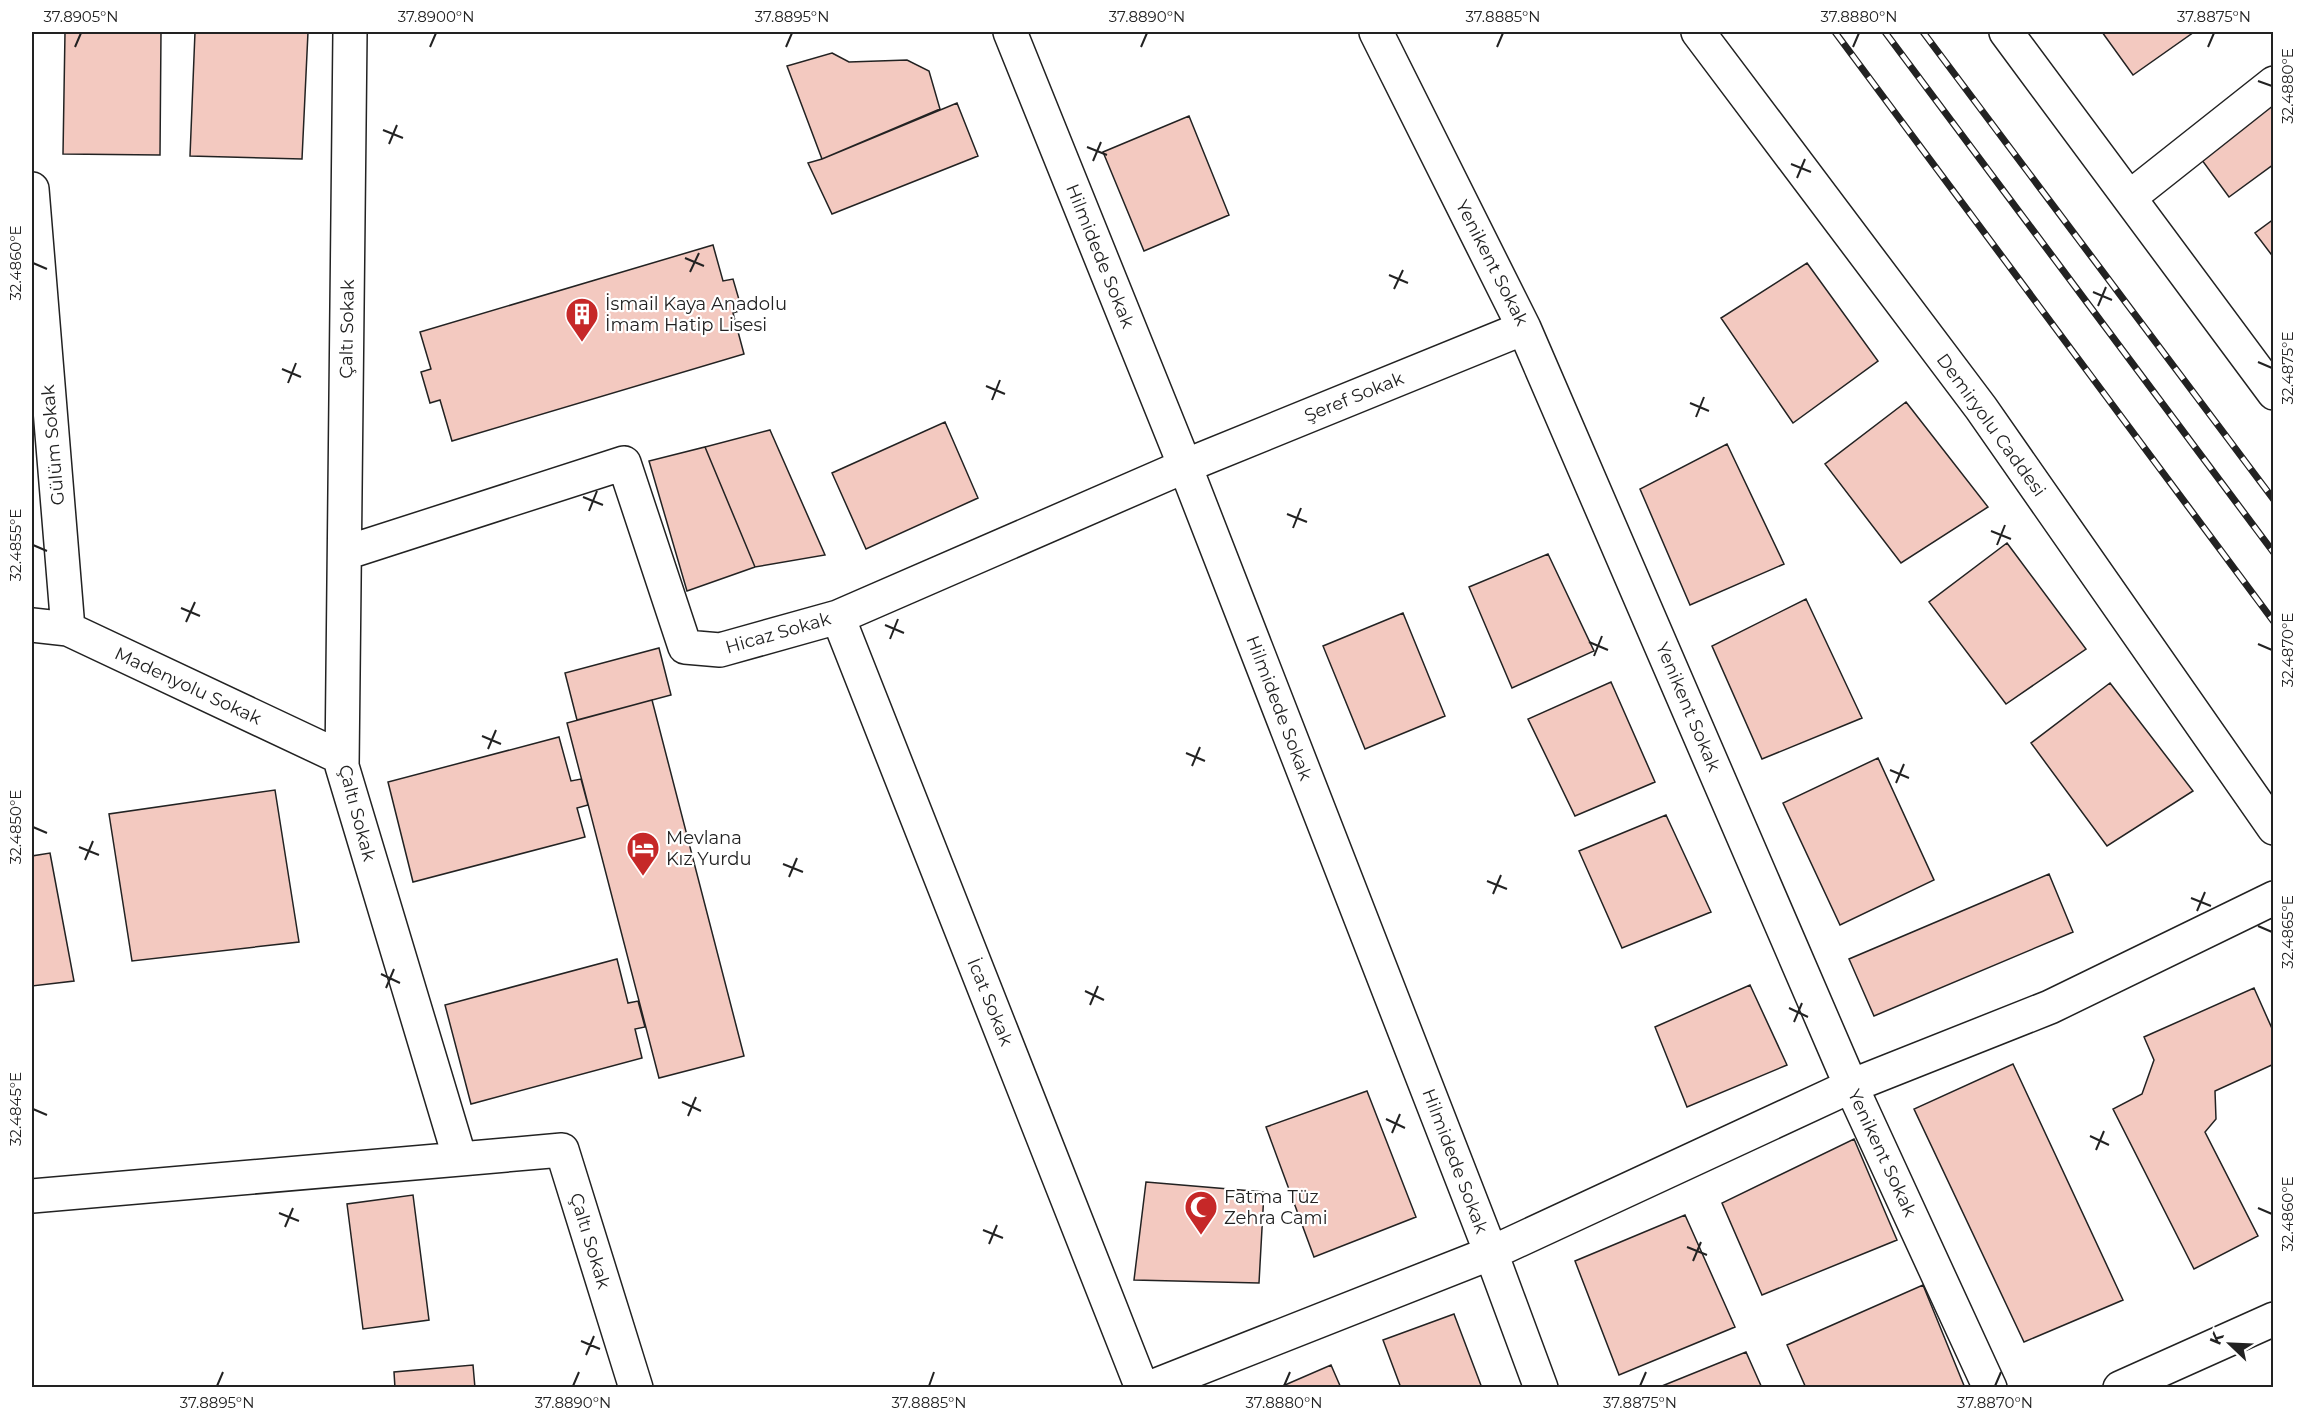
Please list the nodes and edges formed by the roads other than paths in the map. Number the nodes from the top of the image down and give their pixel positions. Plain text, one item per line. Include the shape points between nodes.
1 (350, 32) edge
2 (1010, 32) edge
3 (1376, 32) edge
4 (1698, 32) edge
5 (2006, 32) edge
6 (2274, 83) edge
7 (32, 189) edge
8 (2130, 197) junction
9 (1524, 328) junction
10 (2274, 393) edge
11 (1185, 466) junction
12 (345, 553) junction
13 (838, 617) junction
14 (32, 625) edge
15 (69, 629) junction
16 (342, 758) junction
17 (2274, 828) edge
18 (2274, 898) edge
19 (1851, 1086) junction
20 (460, 1159) junction
21 (32, 1196) edge
22 (1491, 1253) junction
23 (2274, 1319) edge
24 (636, 1388) edge
25 (1142, 1388) edge
26 (1149, 1388) edge
27 (1541, 1388) edge
28 (1990, 1388) edge
29 (2120, 1388) edge

1 - 12 street, Çaltı Sokak
2 - 11 street, Hilmidede Sokak
3 - 9 street, Yenikent Sokak
4 - 17 street, Demiryolu Caddesi via 1981,408
5 - 8 street
6 - 8 street
7 - 15 street, Gülüm Sokak
8 - 10 street
9 - 11 street, Şeref Sokak
9 - 19 street, Yenikent Sokak
11 - 13 street, Hicaz Sokak
11 - 22 street, Hilmidede Sokak
12 - 13 street, Hicaz Sokak via 624,463 685,647 720,651
12 - 16 street, Çaltı Sokak
13 - 25 street, İcat Sokak
14 - 15 street, Madenyolu Sokak
15 - 16 street, Madenyolu Sokak
16 - 20 street, Çaltı Sokak
18 - 19 street via 2050,1007
19 - 22 street
19 - 28 street, Yenikent Sokak
20 - 21 street
20 - 24 street, Çaltı Sokak via 562,1150
22 - 26 street
22 - 27 street, Hilmidede Sokak
23 - 29 street

